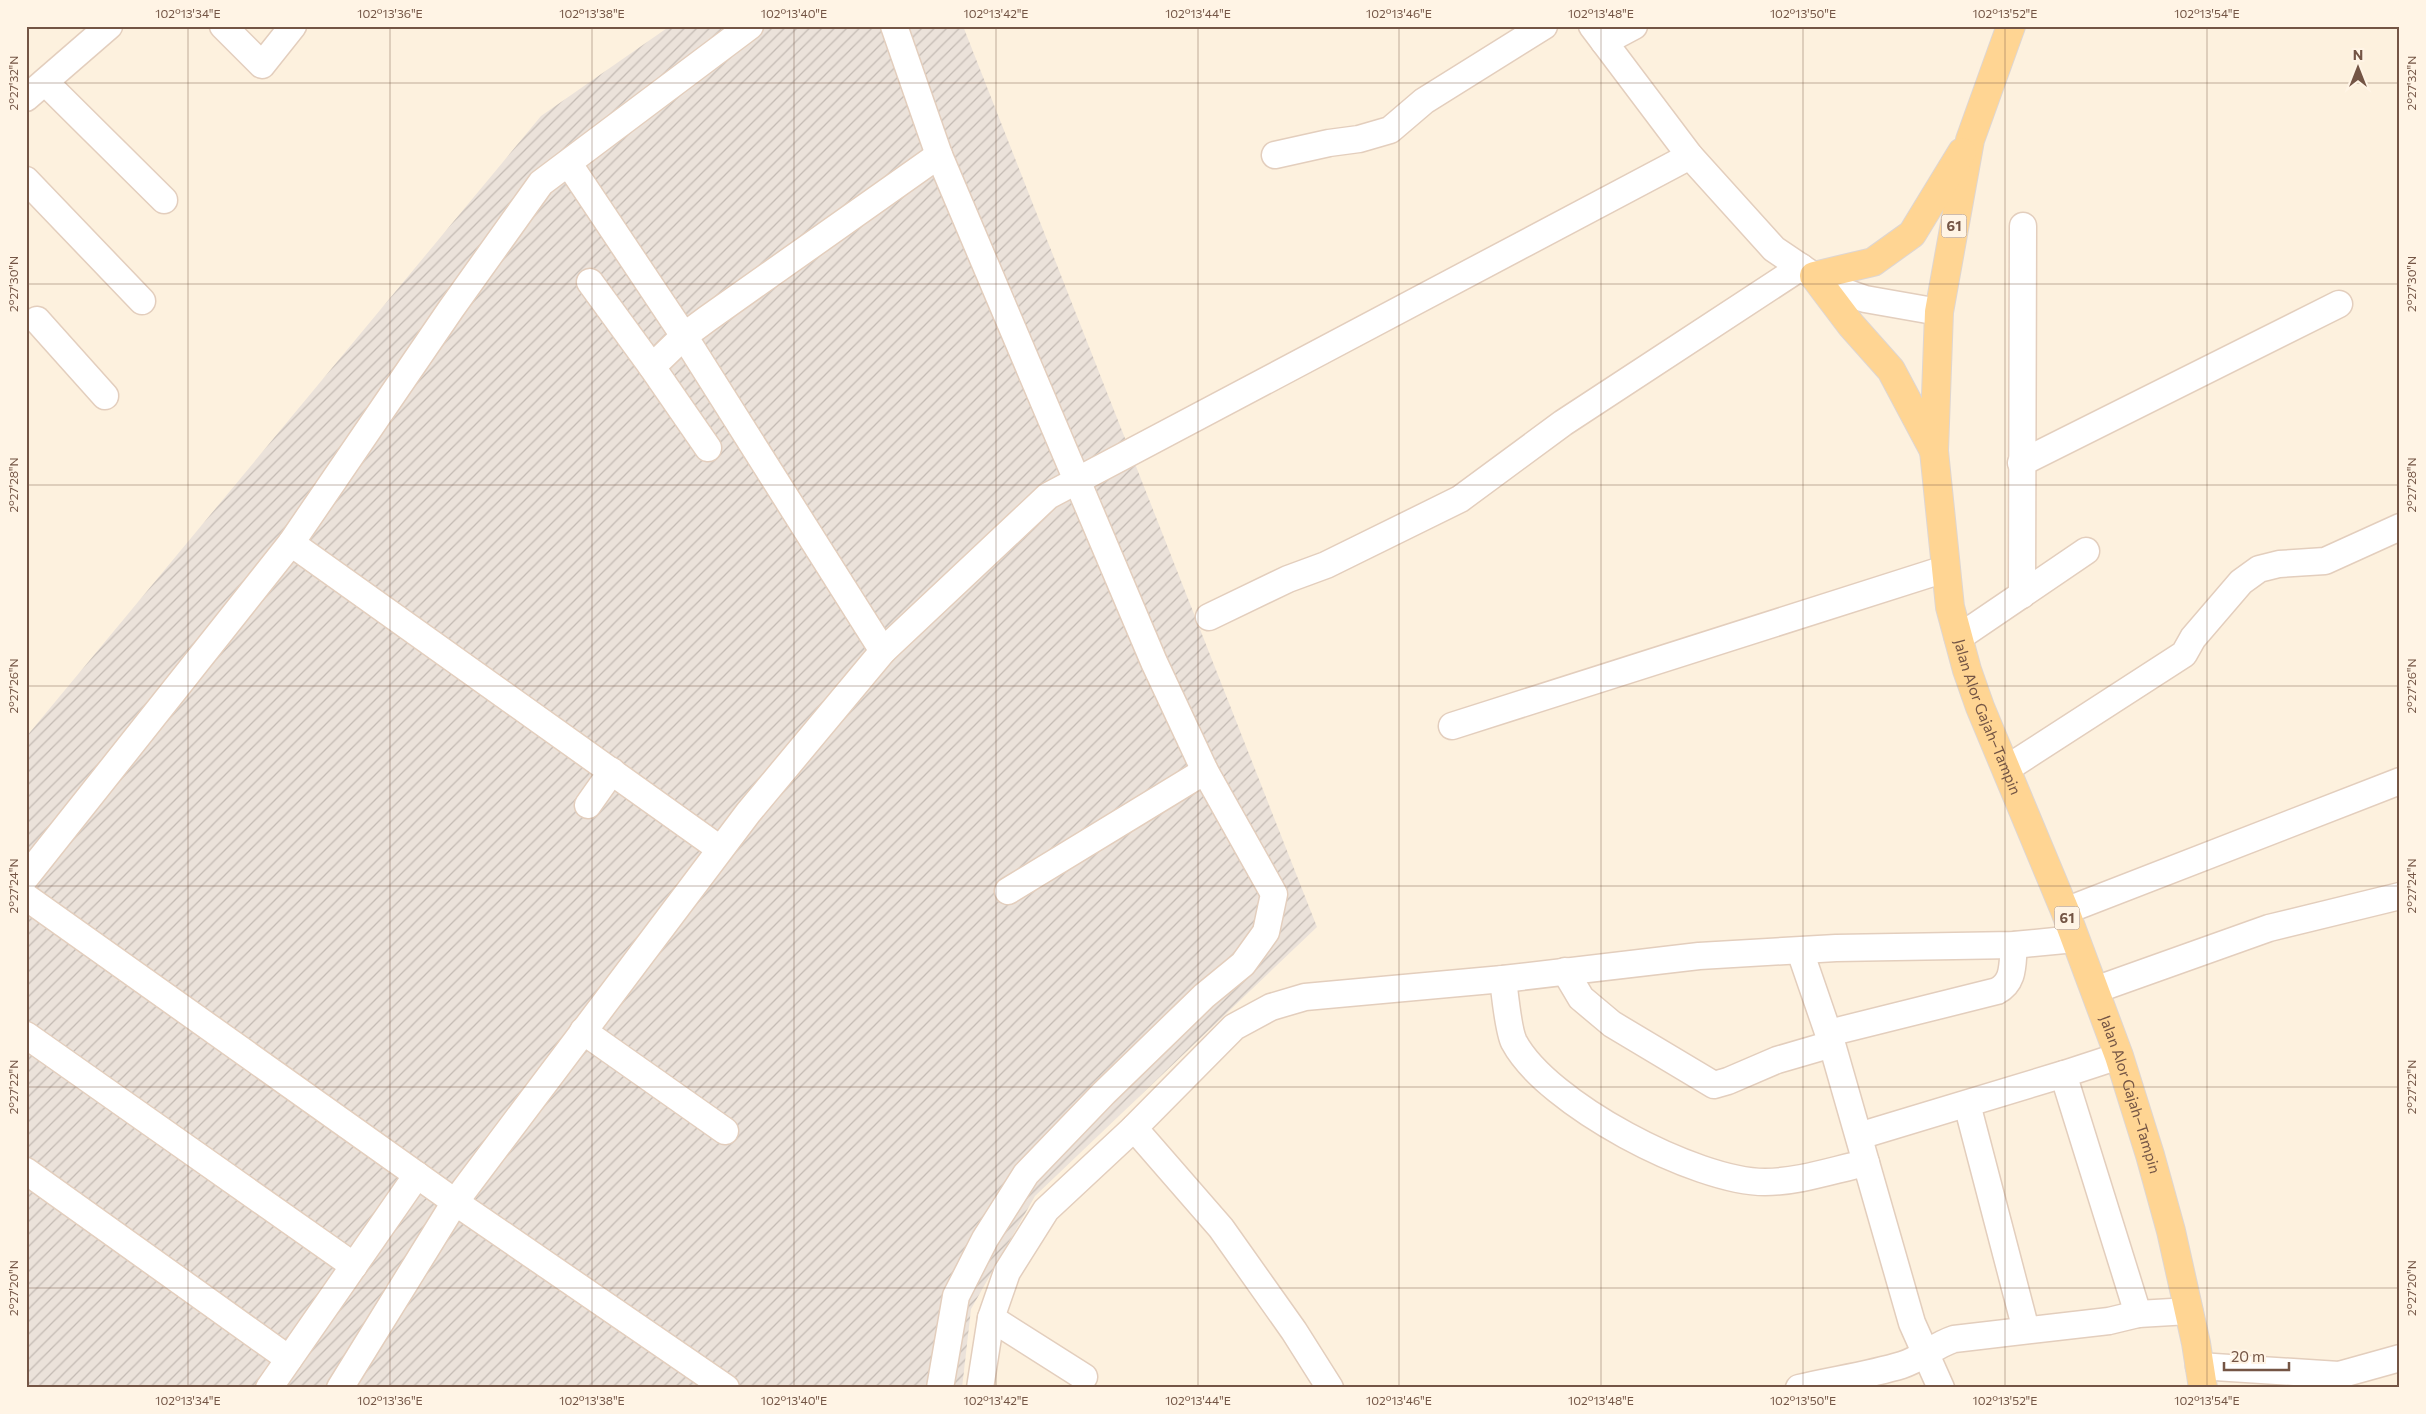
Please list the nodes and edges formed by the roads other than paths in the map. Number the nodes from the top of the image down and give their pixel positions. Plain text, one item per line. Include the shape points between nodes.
1 (109, 26) edge
2 (223, 26) edge
3 (294, 26) edge
4 (750, 26) edge
5 (894, 26) edge
6 (1544, 26) edge
7 (1634, 26) edge
8 (2011, 26) edge
9 (1598, 34) edge
10 (36, 90) edge
11 (1970, 140) junction
12 (938, 154) junction
13 (1275, 155) dead end
14 (1690, 156) junction
15 (569, 164) junction
16 (26, 180) edge
17 (164, 200) dead end
18 (2023, 226) dead end
19 (1807, 272) junction
20 (590, 282) dead end
21 (142, 301) dead end
22 (2339, 304) dead end
23 (1939, 312) junction
24 (30, 320) edge
25 (684, 336) junction
26 (652, 367) junction
27 (105, 396) dead end
28 (708, 448) dead end
29 (1934, 451) junction
30 (2021, 463) junction
31 (1078, 479) junction
32 (2400, 527) edge
33 (291, 543) junction
34 (2086, 551) dead end
35 (1945, 569) junction
36 (2022, 595) junction
37 (1209, 617) dead end
38 (1958, 638) junction
39 (883, 651) junction
40 (1452, 726) dead end
41 (2006, 769) junction
42 (612, 771) junction
43 (1204, 771) junction
44 (2400, 781) edge
45 (588, 805) dead end
46 (720, 849) junction
47 (26, 877) edge
48 (1008, 890) dead end
49 (2400, 896) edge
50 (26, 897) edge
51 (2065, 911) junction
52 (2075, 939) junction
53 (2014, 945) junction
54 (1800, 951) junction
55 (1565, 972) junction
56 (1502, 979) junction
57 (2095, 990) junction
58 (584, 1031) junction
59 (26, 1035) edge
60 (1830, 1039) junction
61 (2119, 1056) junction
62 (2064, 1074) junction
63 (1967, 1104) junction
64 (1134, 1128) junction
65 (725, 1131) dead end
66 (1859, 1136) junction
67 (1866, 1163) junction
68 (26, 1171) edge
69 (417, 1175) junction
70 (455, 1202) junction
71 (354, 1266) junction
72 (2189, 1311) junction
73 (2138, 1314) junction
74 (991, 1318) junction
75 (2026, 1330) junction
76 (946, 1353) junction
77 (1926, 1353) junction
78 (2400, 1358) edge
79 (289, 1359) junction
80 (982, 1375) edge
81 (2339, 1375) junction
82 (1084, 1376) dead end
83 (2201, 1377) edge
84 (1812, 1386) edge
85 (268, 1388) edge
86 (340, 1388) edge
87 (726, 1388) edge
88 (940, 1388) edge
89 (1330, 1388) edge
90 (1941, 1388) edge
91 (2282, 1388) edge

1 - 10 street
2 - 3 street via 262,64
4 - 15 street
5 - 12 street
6 - 13 street via 1424,101 1390,130
7 - 9 street
8 - 11 main road, Jalan Alor Gajah–Tampin / 61
9 - 14 street
10 - 17 street
11 - 19 main road via 1912,234 1873,262
11 - 23 main road, Jalan Alor Gajah–Tampin / 61
12 - 25 street
12 - 31 street
14 - 19 street via 1774,249
14 - 31 street
15 - 25 street
15 - 33 street via 541,183
16 - 21 street
18 - 30 street
19 - 23 street via 1864,299
19 - 29 main road via 1891,370
19 - 37 street via 1563,423 1460,499 1326,565 1288,579
20 - 26 street
22 - 30 street
23 - 29 main road, Jalan Alor Gajah–Tampin / 61
24 - 27 street
25 - 26 street
25 - 39 street
26 - 28 street
29 - 35 main road, Jalan Alor Gajah–Tampin / 61
30 - 36 street
31 - 39 street via 1048,496
31 - 43 street via 1154,662
32 - 41 street via 2325,561 2279,564 2259,569 2241,582 2193,638 2184,654
33 - 42 street
33 - 47 street
34 - 36 street
35 - 38 main road, Jalan Alor Gajah–Tampin / 61
35 - 40 street
36 - 38 street
38 - 41 main road, Jalan Alor Gajah–Tampin / 61 via 1977,698
39 - 46 street
41 - 51 main road, Jalan Alor Gajah–Tampin / 61
42 - 45 street
42 - 46 street
43 - 48 street
43 - 76 street via 1274,894 1266,932 1243,964 1104,1093 1026,1174 985,1239 956,1296
44 - 51 street
46 - 58 street
49 - 57 street via 2269,928
50 - 69 street
51 - 52 main road, Jalan Alor Gajah–Tampin / 61
52 - 53 street
52 - 57 main road, Jalan Alor Gajah–Tampin / 61
53 - 54 street
53 - 60 street via 2010,981 2004,988
54 - 55 street via 1699,956
54 - 60 street
55 - 56 street
55 - 60 street via 1581,998 1612,1024 1714,1085
56 - 64 street via 1305,997 1271,1007 1234,1028
56 - 67 street via 1514,1041 1540,1074 1590,1116 1684,1164 1731,1179 1766,1182
57 - 61 main road, Jalan Alor Gajah–Tampin / 61
58 - 65 street
58 - 70 street
59 - 71 street
60 - 66 street
61 - 62 street
61 - 72 main road, Jalan Alor Gajah–Tampin / 61 via 2155,1174
62 - 63 street
62 - 73 street
63 - 66 street
63 - 75 street
64 - 74 street via 1046,1210 1007,1272
64 - 89 street via 1221,1228
66 - 67 street
67 - 77 street via 1912,1323
68 - 79 street
69 - 70 street
69 - 71 street
70 - 86 street
70 - 87 street
71 - 79 street
72 - 73 street
72 - 83 main road, Jalan Alor Gajah–Tampin / 61
73 - 75 street
74 - 80 street
74 - 82 street
75 - 77 street via 1954,1339
76 - 80 street
76 - 88 street
77 - 84 street via 1904,1364
77 - 90 street
78 - 81 street
79 - 85 street
81 - 83 street
81 - 91 street

